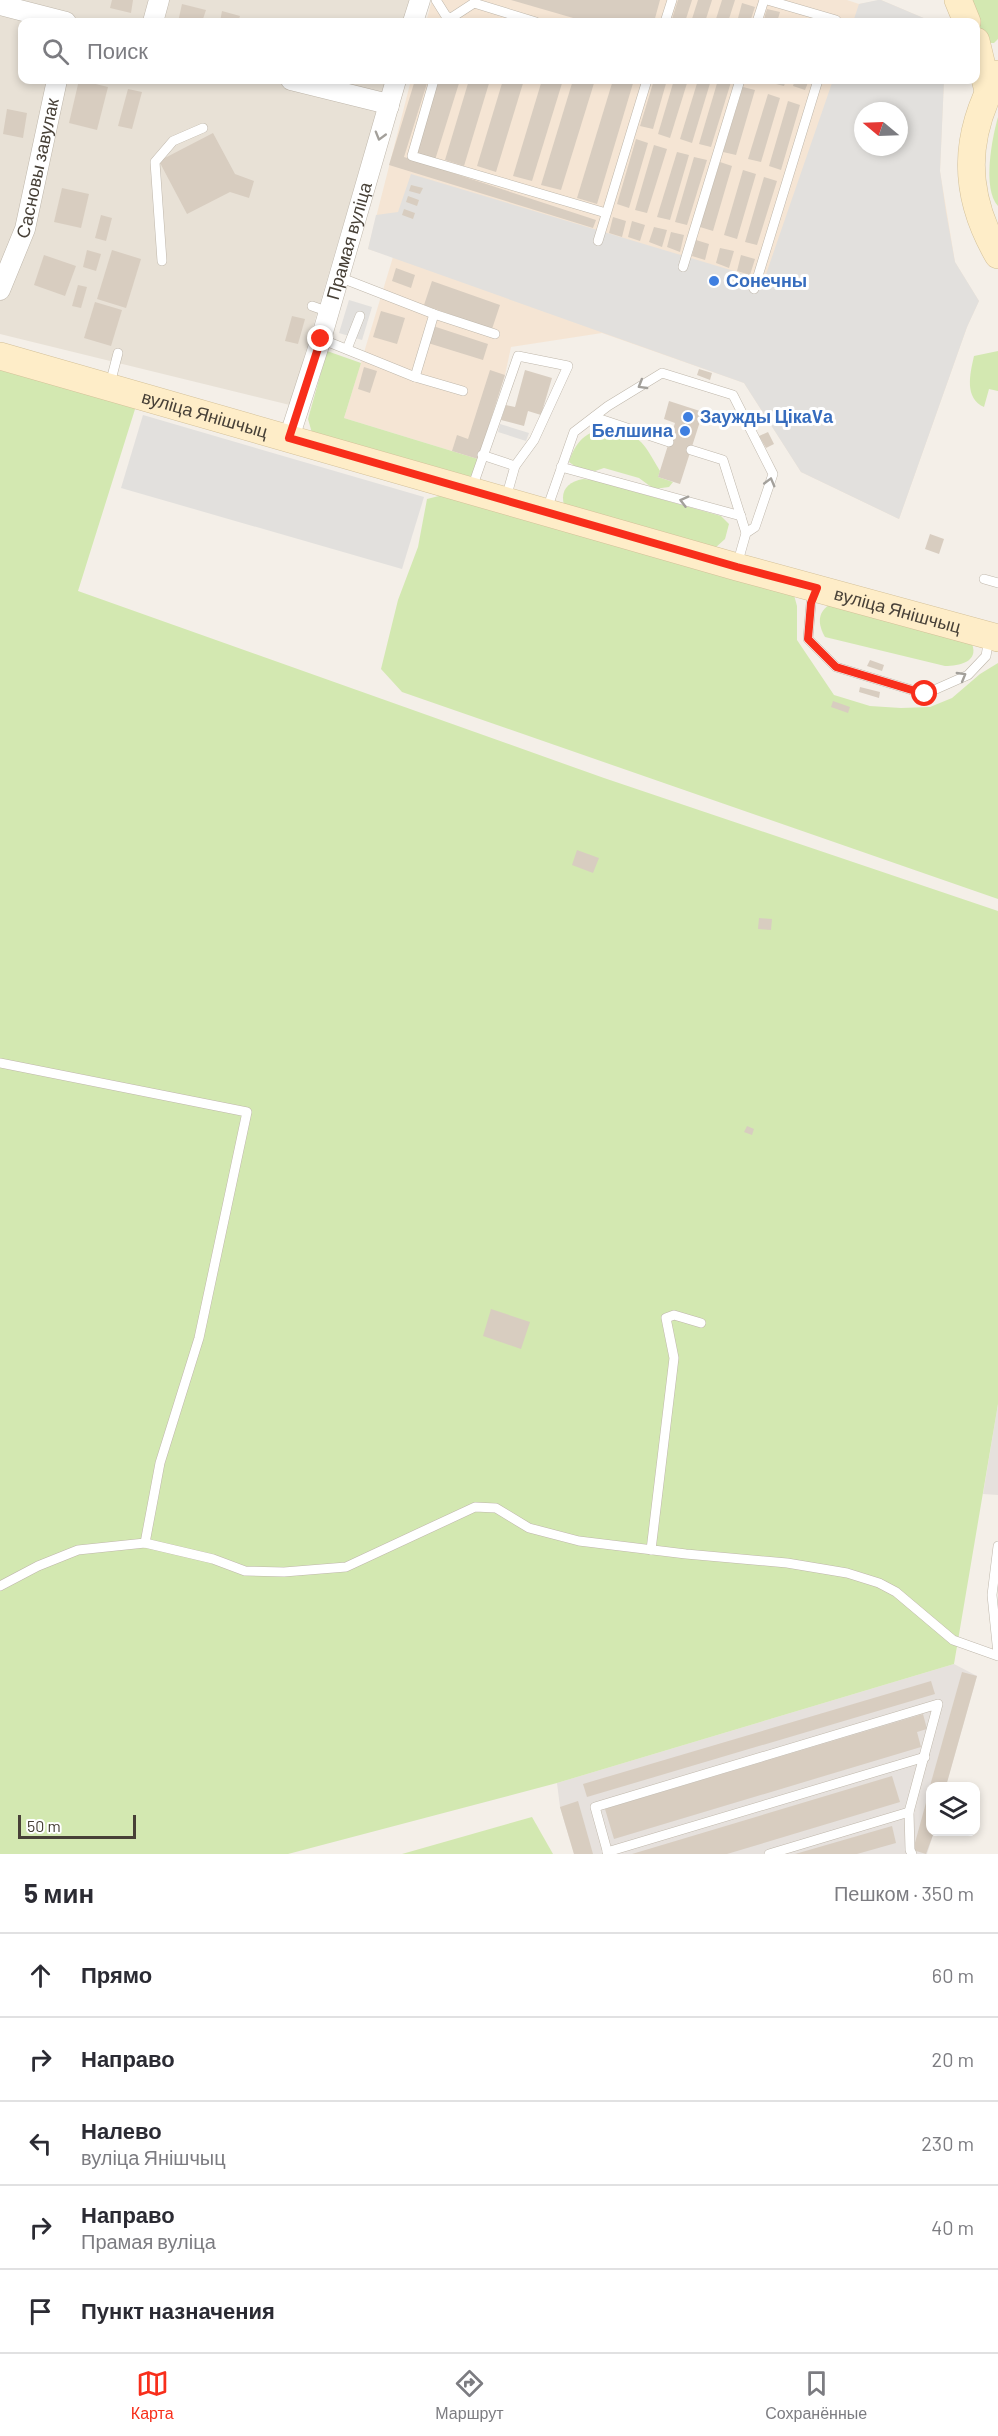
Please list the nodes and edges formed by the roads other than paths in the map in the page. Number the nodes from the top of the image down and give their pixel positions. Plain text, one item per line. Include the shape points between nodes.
1 (159, 0) edge
2 (672, 0) edge
3 (765, 0) edge
4 (958, 0) edge
5 (474, 2) edge
6 (0, 5) edge
7 (424, 6) edge
8 (50, 18) edge
9 (154, 18) edge
10 (448, 18) edge
11 (454, 18) edge
12 (524, 18) edge
13 (666, 18) edge
14 (758, 18) edge
15 (829, 18) edge
16 (966, 18) edge
17 (980, 52) edge
18 (993, 82) edge
19 (56, 84) edge
20 (307, 84) edge
21 (395, 84) edge
22 (433, 84) edge
23 (646, 84) edge
24 (739, 84) edge
25 (817, 84) edge
26 (389, 106) junction
27 (203, 128) dead end
28 (606, 213) junction
29 (598, 241) dead end
30 (998, 255) edge
31 (162, 261) dead end
32 (683, 267) dead end
33 (339, 277) junction
34 (754, 289) dead end
35 (0, 291) edge
36 (434, 314) junction
37 (360, 316) dead end
38 (495, 334) dead end
39 (321, 339) junction
40 (347, 349) junction
41 (118, 353) dead end
42 (0, 356) edge
43 (415, 377) junction
44 (110, 386) junction
45 (463, 391) dead end
46 (594, 417) junction
47 (289, 438) junction
48 (669, 442) dead end
49 (691, 450) dead end
50 (482, 455) junction
51 (515, 466) junction
52 (561, 467) junction
53 (471, 490) junction
54 (506, 500) junction
55 (545, 513) junction
56 (741, 516) junction
57 (746, 533) junction
58 (737, 567) junction
59 (984, 579) dead end
60 (998, 583) edge
61 (817, 588) junction
62 (995, 634) edge
63 (0, 1063) edge
64 (701, 1323) dead end
65 (145, 1543) junction
66 (998, 1546) edge
67 (651, 1550) junction
68 (0, 1586) edge
69 (998, 1655) edge
70 (925, 1757) junction
71 (909, 1812) junction
72 (608, 1853) edge
73 (770, 1854) edge
74 (912, 1854) edge

1 - 9 street
2 - 13 lane
3 - 14 lane
3 - 15 lane
4 - 16 street
5 - 11 lane
5 - 12 lane
6 - 8 street
7 - 10 lane
17 - 18 street
18 - 30 street via 975,134 971,177 978,215
19 - 35 street, Сасновы завулак via 25,230
20 - 26 street
21 - 26 street, Прамая вуліца
22 - 28 lane via 412,156
23 - 28 lane
24 - 32 lane
25 - 34 lane
26 -> 33 street, Прамая вуліца
27 - 31 lane via 173,141 155,162
28 - 29 lane
33 - 36 lane
33 - 39 street, Прамая вуліца via 320,309
36 - 38 lane
36 - 43 lane
37 - 40 lane
39 - 40 lane
39 - 47 street, Прамая вуліца
40 - 43 lane
41 - 44 lane
42 - 44 street, вуліца Янішчыц
43 - 45 lane
44 - 47 street, вуліца Янішчыц
46 - 48 lane
46 - 52 lane via 574,432
57 -> 46 lane via 755,527 773,474 733,395 662,373
47 - 53 street, вуліца Янішчыц
49 - 56 lane via 723,460
50 - 51 lane
50 - 51 lane via 518,356 568,366 534,440
50 - 53 lane
51 - 54 lane
52 - 55 lane
56 -> 52 lane
53 - 54 street, вуліца Янішчыц
54 - 55 street, вуліца Янішчыц
55 - 58 street, вуліца Янішчыц
56 - 57 lane
57 - 58 lane
58 - 61 street, вуліца Янішчыц
59 - 60 lane
61 - 62 street, вуліца Янішчыц
61 -> 62 lane via 811,603 808,639 836,667 925,694 968,675 986,656
63 - 65 lane via 247,1112 199,1338 160,1463
64 - 67 lane via 674,1315 666,1318 674,1358
65 - 67 lane via 213,1559 244,1571 346,1567 475,1507 496,1508 529,1528 579,1541
65 - 68 lane via 78,1550
66 - 69 lane via 992,1595
67 - 69 lane via 848,1573 896,1592 953,1640
70 - 71 lane
70 - 72 lane
70 - 72 lane via 938,1704 595,1807
71 - 73 lane
71 - 74 lane

